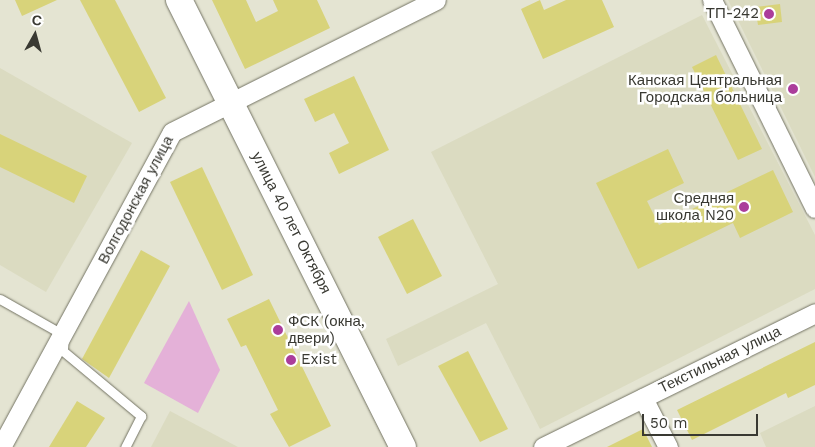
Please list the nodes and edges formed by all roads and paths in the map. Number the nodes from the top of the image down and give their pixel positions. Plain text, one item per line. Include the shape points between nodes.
1 (179, 0) edge
2 (436, 0) edge
3 (712, 0) edge
4 (230, 101) junction
5 (815, 208) edge
6 (0, 299) edge
7 (815, 313) edge
8 (64, 335) junction
9 (643, 398) junction
10 (1, 447) edge
11 (125, 447) edge
12 (403, 447) edge
13 (543, 447) edge
14 (668, 447) edge

1 - 4 main road, улица 40 лет Октября
2 - 4 street, Волгодонская улица
3 - 5 street
4 - 8 street, Волгодонская улица via 172,132
4 - 12 main road, улица 40 лет Октября
6 - 8 lane
7 - 9 street, Текстильная улица
8 - 10 street, Волгодонская улица
8 - 11 lane via 63,351 141,416
9 - 13 street, Текстильная улица
9 - 14 street

